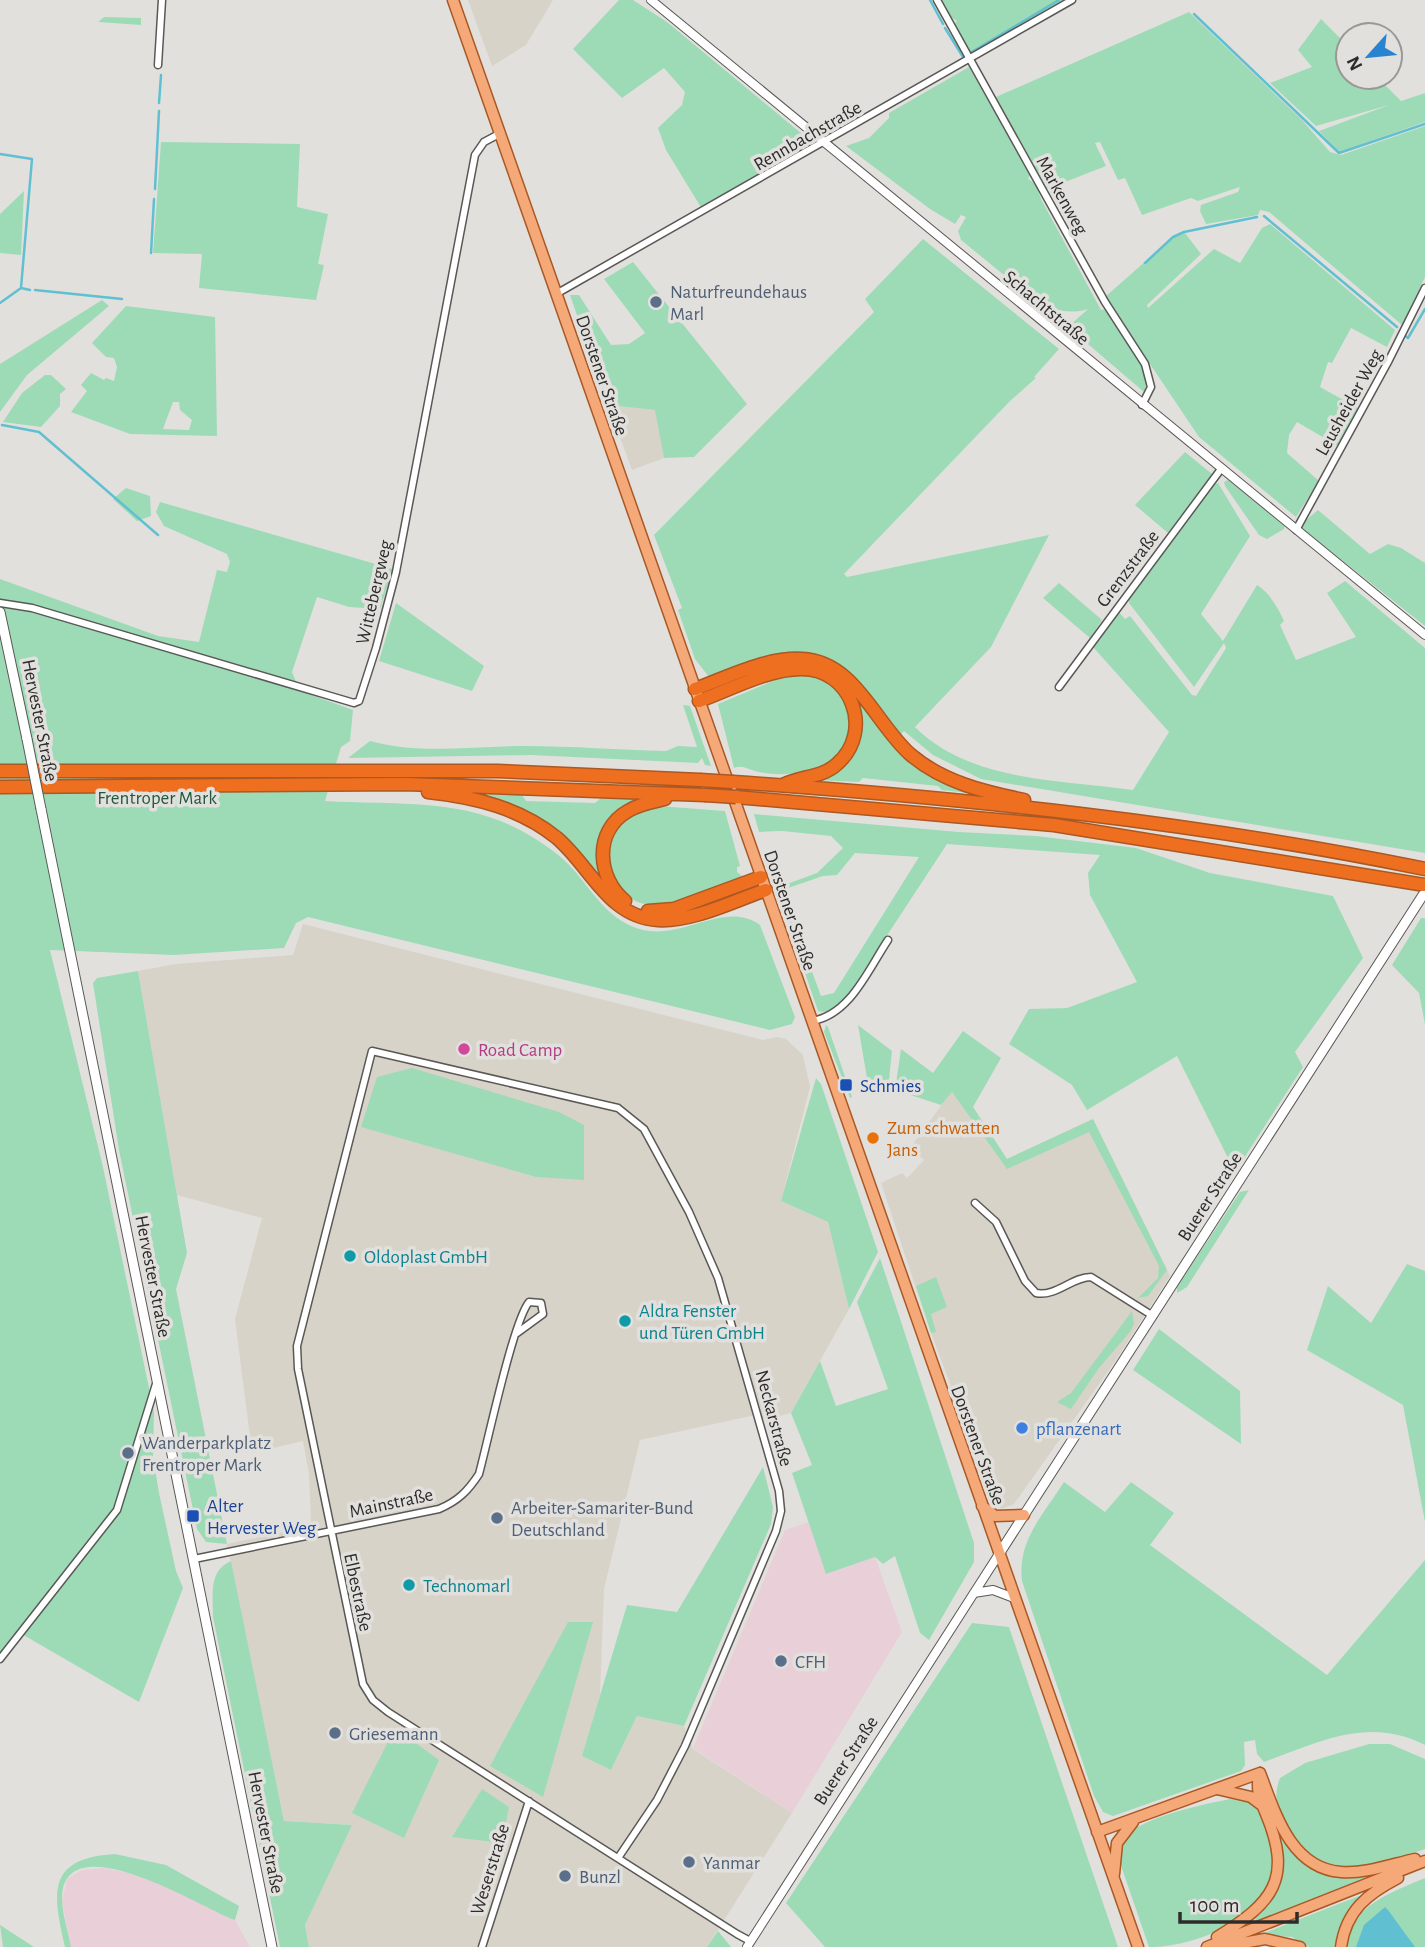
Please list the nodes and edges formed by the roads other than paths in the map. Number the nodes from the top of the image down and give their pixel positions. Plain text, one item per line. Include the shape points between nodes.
1 (162, 0) edge
2 (453, 0) edge
3 (651, 0) edge
4 (937, 0) edge
5 (1072, 0) edge
6 (970, 60) junction
7 (158, 65) dead end
8 (499, 134) junction
9 (824, 143) junction
10 (1425, 288) edge
11 (556, 294) junction
12 (1142, 405) junction
13 (1221, 469) junction
14 (1296, 530) junction
15 (0, 603) edge
16 (0, 612) edge
17 (1425, 635) edge
18 (1059, 687) dead end
19 (697, 695) junction
20 (0, 771) edge
21 (405, 784) junction
22 (780, 786) junction
23 (0, 787) edge
24 (685, 796) junction
25 (1047, 809) junction
26 (1425, 869) edge
27 (761, 877) junction
28 (766, 890) junction
29 (1424, 890) edge
30 (888, 940) dead end
31 (812, 1021) junction
32 (372, 1051) joint
33 (975, 1203) dead end
34 (1153, 1316) junction
35 (517, 1333) junction
36 (157, 1382) junction
37 (982, 1506) junction
38 (1024, 1515) junction
39 (331, 1531) junction
40 (999, 1555) junction
41 (194, 1559) junction
42 (974, 1593) junction
43 (1014, 1598) junction
44 (0, 1659) edge
45 (1260, 1773) junction
46 (1217, 1789) junction
47 (529, 1801) junction
48 (1263, 1806) junction
49 (1135, 1820) junction
50 (1097, 1832) junction
51 (618, 1858) junction
52 (1425, 1861) edge
53 (1114, 1880) junction
54 (748, 1944) edge
55 (272, 1947) edge
56 (482, 1947) edge
57 (1138, 1947) edge
58 (1202, 1947) edge
59 (1207, 1947) edge
60 (1221, 1947) edge
61 (1300, 1947) edge
62 (1341, 1947) edge

1 - 7 street
2 - 8 main road, Dorstener Straße
3 - 9 street, Schachtstraße
4 - 6 street, Markenweg
5 - 6 street, Rennbachstraße
6 - 9 street, Rennbachstraße
6 - 12 street, Markenweg via 1105,302 1146,364 1151,387
8 - 11 main road, Dorstener Straße
8 - 15 street, Wittebergweg via 484,142 475,155 396,572 359,701 32,608
9 - 11 street, Rennbachstraße
9 - 12 street, Schachtstraße
10 - 14 street, Leusheider Weg
11 - 19 main road, Dorstener Straße
12 - 13 street, Schachtstraße
13 - 14 street, Schachtstraße
13 - 18 street, Grenzstraße
14 - 17 street, Schachtstraße
16 - 36 main road, Hervester Straße, bridge
19 - 22 highway via 797,669 824,673 843,686 856,722 846,754 828,771
19 - 25 highway via 781,660 820,662 844,676 885,728 926,766 969,787
19 - 27 main road, Dorstener Straße
20 - 22 highway, bridge via 497,771
21 - 23 highway
21 - 24 highway
21 - 28 highway via 417,792 488,803 532,821 564,844 612,901 633,915 674,919
22 - 25 highway
24 - 27 highway via 636,806 609,831 603,864 619,896 643,910 663,912
24 - 29 highway, bridge via 761,798 1054,825
25 - 26 highway via 1200,828
27 - 28 main road, Dorstener Straße
28 - 31 main road, Dorstener Straße
29 - 34 main road, Buerer Straße
30 - 31 street via 842,1009
31 - 37 main road, Dorstener Straße
32 - 39 street, Elbestraße via 297,1346
32 - 51 street, Neckarstraße via 625,1112 644,1129 676,1188 726,1301 781,1511 685,1746 657,1800
33 - 34 street via 996,1222 1025,1281 1036,1293 1091,1277
34 - 38 main road, Buerer Straße
35 - 35 street, Mainstraße via 524,1308 529,1302 541,1303 544,1314
35 - 39 street, Mainstraße via 479,1474 469,1489 439,1509
36 - 41 main road, Hervester Straße
36 - 44 street via 117,1510
37 - 38 main road via 995,1516
37 - 40 main road, Dorstener Straße
38 - 40 main road, Buerer Straße
39 - 41 street, Mainstraße
39 - 47 street, Elbestraße via 359,1673 368,1693 388,1712
40 - 42 street, Buerer Straße
40 - 43 main road, Dorstener Straße
41 - 55 main road, Hervester Straße
42 - 43 street via 993,1590
42 - 54 street, Buerer Straße
43 - 50 main road, Dorstener Straße
45 - 46 main road
45 - 48 main road via 1256,1784
45 - 52 main road via 1287,1837 1302,1856 1320,1866 1340,1872 1362,1871
46 - 48 main road via 1251,1797
46 - 49 main road
47 - 51 street, Elbestraße
47 - 56 street, Weserstraße
48 - 58 main road via 1278,1857 1275,1885 1254,1914
49 - 50 main road
49 - 53 main road via 1117,1843
50 - 53 main road, Dorstener Straße
51 - 54 street, Elbestraße
52 - 59 main road
52 - 62 main road via 1364,1899 1344,1926
53 - 57 main road, Dorstener Straße
60 - 61 main road via 1265,1939

